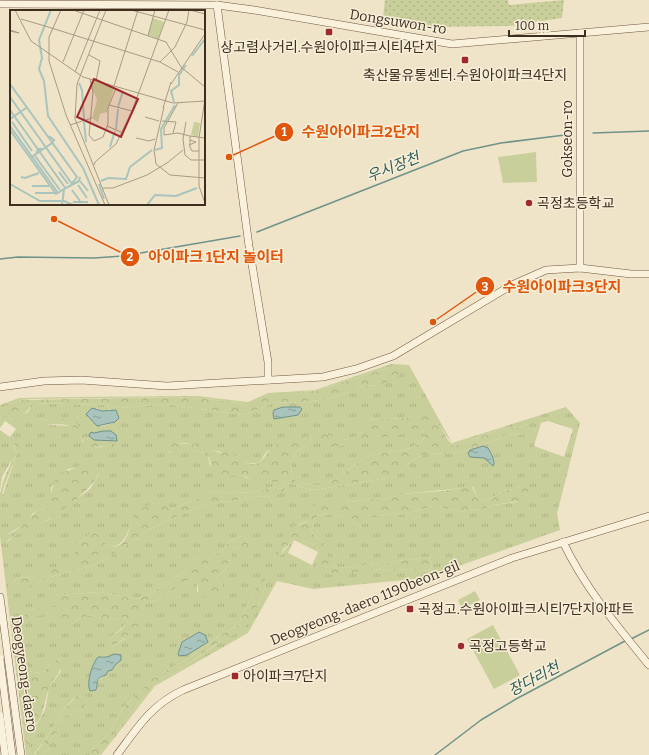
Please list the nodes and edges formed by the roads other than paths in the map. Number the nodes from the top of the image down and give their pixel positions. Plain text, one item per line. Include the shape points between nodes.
1 (0, 4) edge
2 (217, 5) junction
3 (649, 27) edge
4 (580, 34) junction
5 (580, 268) junction
6 (649, 274) edge
7 (268, 380) junction
8 (0, 387) edge
9 (649, 516) edge
10 (563, 542) junction
11 (0, 597) edge
12 (0, 659) edge
13 (649, 665) edge
14 (0, 716) edge
15 (16, 716) junction
16 (0, 719) edge
17 (5, 755) edge
18 (12, 755) edge
19 (21, 755) edge
20 (116, 755) edge

1 - 2 street, Dongsuwon-ro
2 - 4 street, Dongsuwon-ro via 452,44
2 - 7 street via 249,246 268,362
3 - 4 street, Dongsuwon-ro
4 - 5 street, Gokseon-ro
5 - 6 street
5 - 7 street via 546,270 512,284 394,356 323,377
7 - 8 street via 167,386 81,380
9 - 10 street, Deogyeong-daero 1190beon-gil
10 - 13 street via 572,562 590,589
10 - 20 street, Deogyeong-daero 1190beon-gil via 512,558 183,690 153,708
11 - 15 street, Deogyeong-daero
12 - 18 street, bridge
14 - 17 street, bridge
15 - 16 street
15 - 19 street, Deogyeong-daero

